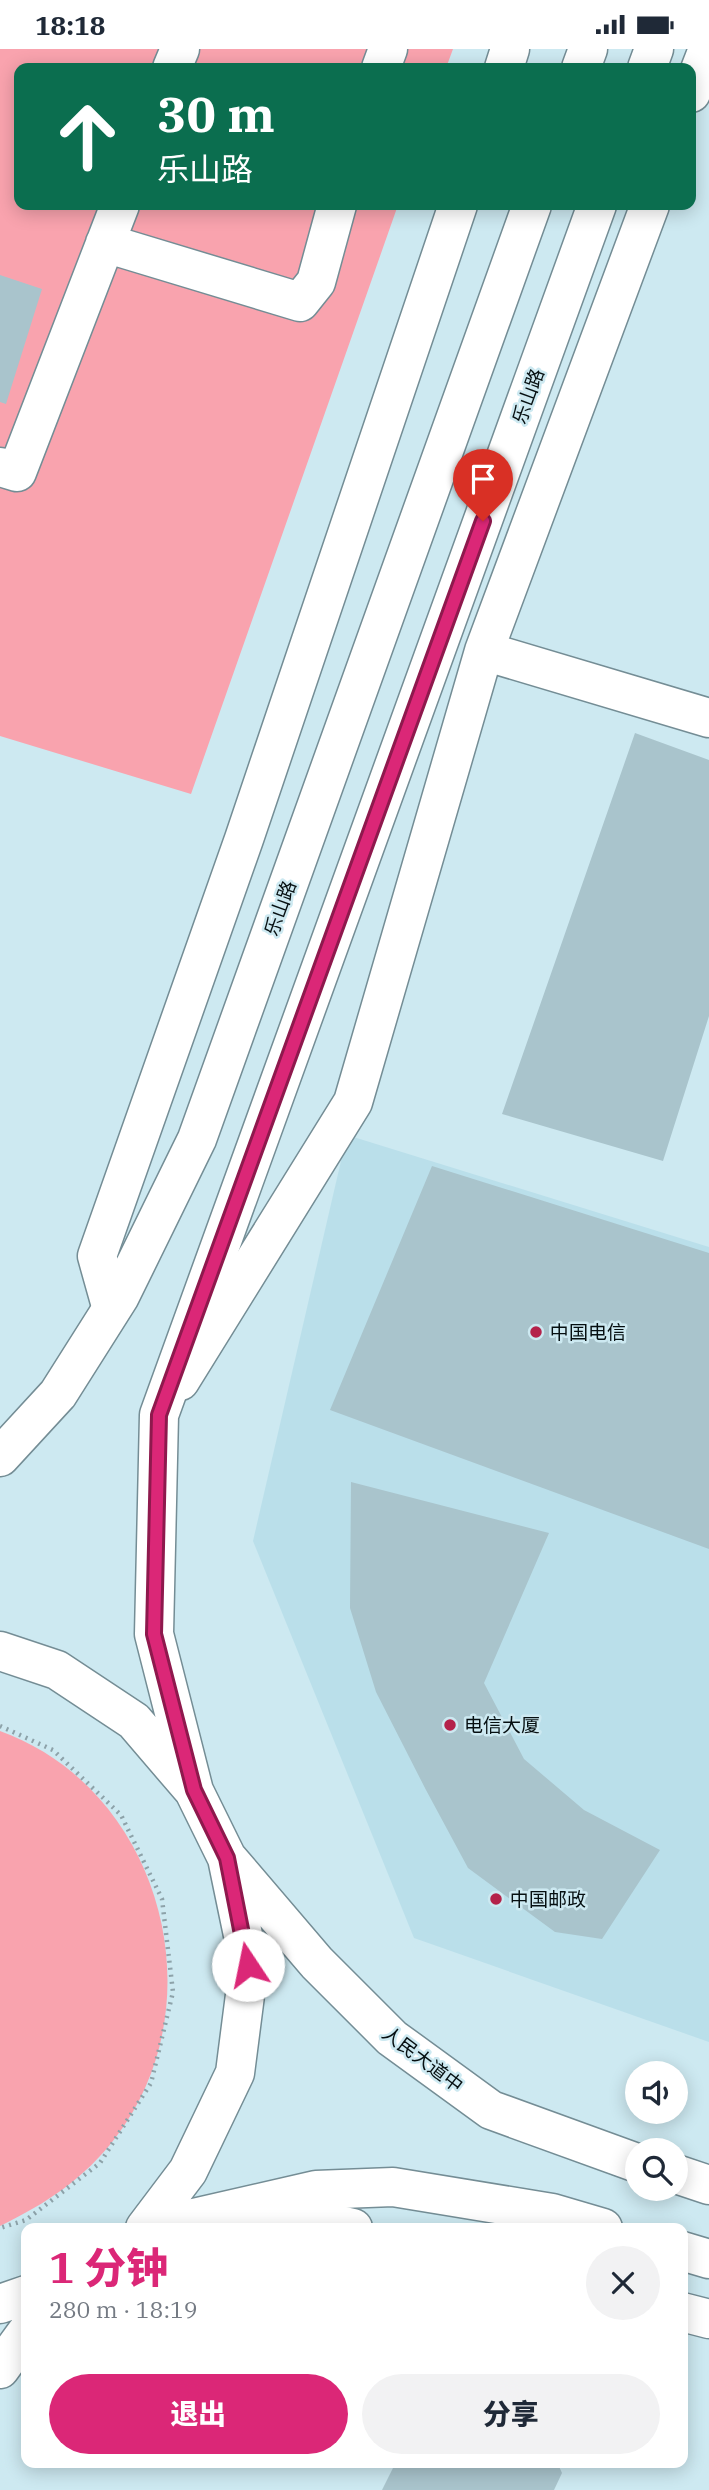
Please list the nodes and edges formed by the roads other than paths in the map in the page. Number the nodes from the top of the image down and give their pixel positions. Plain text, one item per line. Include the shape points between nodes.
1 (708, 49) edge
2 (696, 80) edge
3 (118, 210) edge
4 (336, 210) edge
5 (456, 210) edge
6 (530, 210) edge
7 (595, 210) edge
8 (648, 210) edge
9 (105, 243) junction
10 (0, 467) edge
11 (484, 652) junction
12 (709, 718) edge
13 (111, 1306) junction
14 (159, 1415) junction
15 (0, 1457) edge
16 (0, 1651) edge
17 (194, 1790) junction
18 (227, 1858) junction
19 (625, 2159) edge
20 (688, 2178) edge
21 (709, 2185) edge
22 (254, 2206) junction
23 (151, 2223) edge
24 (171, 2223) edge
25 (330, 2223) edge
26 (586, 2223) edge
27 (688, 2253) edge
28 (709, 2259) edge
29 (21, 2297) edge
30 (0, 2304) edge
31 (688, 2314) edge
32 (709, 2319) edge
33 (21, 2340) edge
34 (0, 2369) edge

1 - 2 main road
3 - 9 main road
4 - 9 main road via 316,282 300,302
5 - 13 main road via 244,839 97,1256
6 - 13 main road, 乐山路 via 197,1139
7 - 14 main road, 乐山路
8 - 11 main road
9 - 10 main road via 17,472
11 - 12 main road
11 - 14 main road via 353,1102
13 - 15 main road, 乐山路 via 58,1394
14 - 17 main road, 乐山路 via 154,1634
16 - 17 main road via 57,1669 134,1721
17 - 18 main road
18 - 19 main road, 人民大道中 via 317,1963 392,2038 491,2110
18 - 23 main road via 248,1965 235,2073 188,2171
20 - 21 main road
22 - 24 main road
22 - 25 main road
22 - 26 main road via 316,2190 393,2187 552,2213
27 - 28 main road
29 - 30 main road
31 - 32 main road
33 - 34 main road

